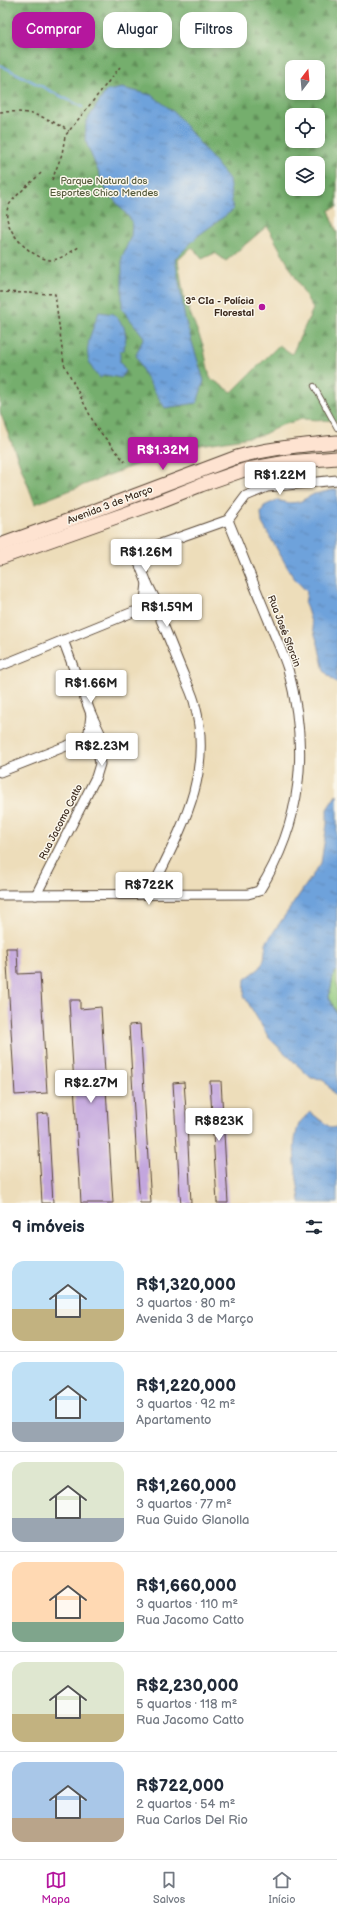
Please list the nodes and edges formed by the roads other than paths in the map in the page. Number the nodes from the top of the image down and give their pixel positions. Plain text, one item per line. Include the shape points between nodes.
1 (314, 386) dead end
2 (337, 428) edge
3 (337, 442) edge
4 (337, 458) edge
5 (337, 480) edge
6 (228, 520) junction
7 (0, 545) edge
8 (0, 558) edge
9 (147, 583) junction
10 (144, 601) junction
11 (157, 603) junction
12 (133, 612) junction
13 (148, 612) junction
14 (161, 620) junction
15 (63, 640) junction
16 (0, 666) edge
17 (91, 714) junction
18 (100, 737) junction
19 (88, 738) junction
20 (99, 757) junction
21 (0, 772) edge
22 (0, 894) edge
23 (36, 895) junction
24 (149, 895) junction

1 - 2 lane
3 - 7 main road, Avenida 3 de Março via 292,446 237,457
4 - 8 main road, Avenida 3 de Março via 286,462 247,469
5 - 6 street via 258,490 242,500
6 - 9 street via 135,553
6 - 24 street, Rua José Sforcin via 287,668 297,708 300,733 299,775 290,826 259,891 248,894
9 - 10 street
9 - 11 street
10 - 11 street via 150,598
10 - 12 street
10 - 13 street via 144,609
11 - 13 street via 154,612
11 - 14 street
12 - 13 street
12 - 15 street
13 - 14 street
14 - 24 street via 195,703 200,734 200,757 192,802
15 - 16 street
15 - 17 street
17 - 18 street
17 - 19 street
18 - 19 street via 96,730
18 - 19 street via 98,745
18 - 20 street, Rua Jacomo Catto
19 - 20 street
19 - 21 street
20 - 23 street, Rua Jacomo Catto via 96,778
22 - 23 street
23 - 24 street

